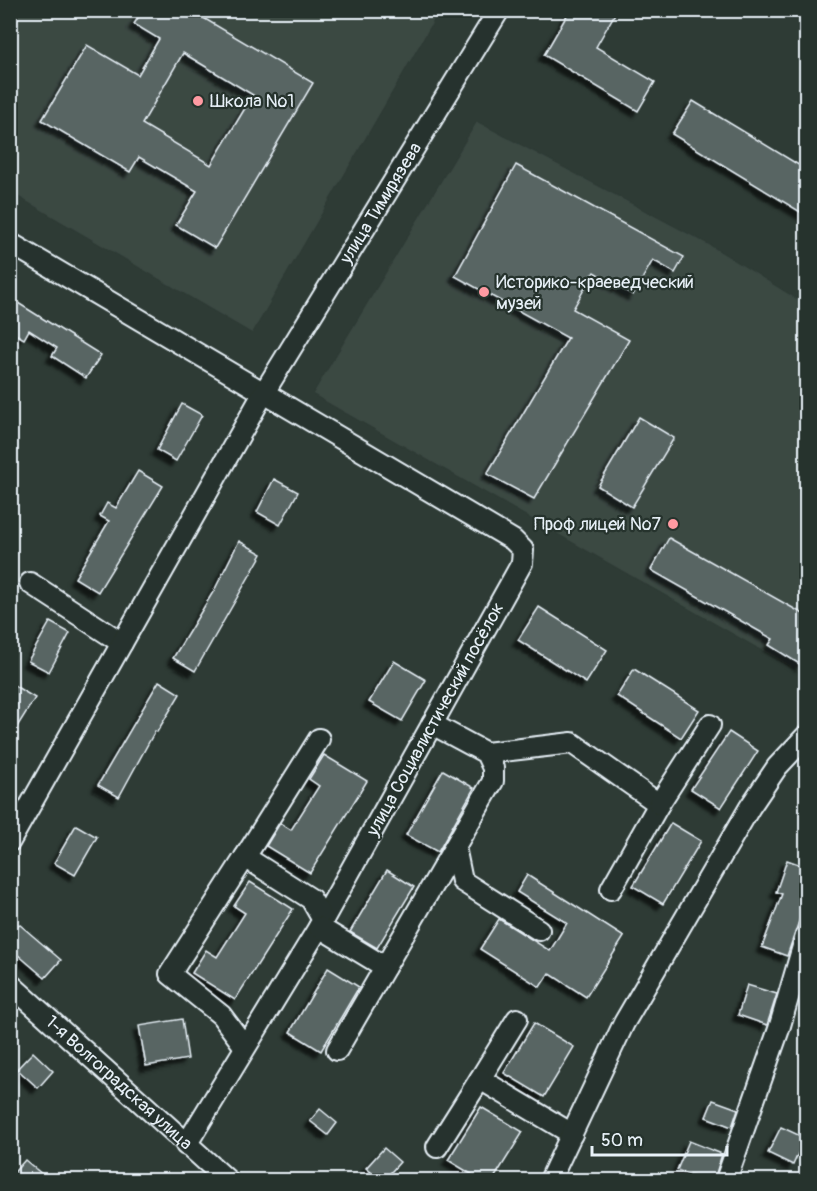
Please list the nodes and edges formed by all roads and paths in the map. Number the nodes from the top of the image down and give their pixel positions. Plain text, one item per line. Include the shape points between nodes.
1 (499, 10) edge
2 (10, 243) edge
3 (263, 394) junction
4 (30, 583) dead end
5 (122, 643) junction
6 (432, 724) junction
7 (710, 725) dead end
8 (807, 736) edge
9 (319, 738) dead end
10 (486, 753) junction
11 (659, 804) junction
12 (10, 841) edge
13 (455, 847) junction
14 (246, 857) junction
15 (611, 889) dead end
16 (321, 923) junction
17 (539, 930) dead end
18 (807, 936) edge
19 (385, 968) junction
20 (10, 984) edge
21 (517, 1019) dead end
22 (246, 1047) junction
23 (337, 1050) dead end
24 (480, 1079) junction
25 (572, 1134) junction
26 (186, 1144) junction
27 (437, 1147) dead end
28 (227, 1180) edge
29 (550, 1180) edge
30 (726, 1180) edge

1 - 3 street, улица Тимирязева
2 - 3 street, улица Социалистический посёлок
3 - 5 street
3 - 6 street, улица Социалистический посёлок via 513,540 523,550 522,562
4 - 5 street
5 - 12 street
6 - 10 street
6 - 16 street, улица Социалистический посёлок
7 - 11 street
8 - 25 street via 777,767 750,807 624,1023
9 - 14 street
10 - 11 street via 572,743
10 - 13 street via 494,768 493,781
11 - 15 street
13 - 17 street via 462,880
13 - 19 street
14 - 16 street via 311,899
14 - 22 street via 170,974 222,1016
16 - 19 street
16 - 22 street, улица Социалистический посёлок
18 - 30 street
19 - 23 street
20 - 26 street, 1-я Волгоградская улица
21 - 24 street
22 - 26 street, улица Социалистический посёлок
24 - 25 street
24 - 27 street
25 - 29 street
26 - 28 street, 1-я Волгоградская улица

